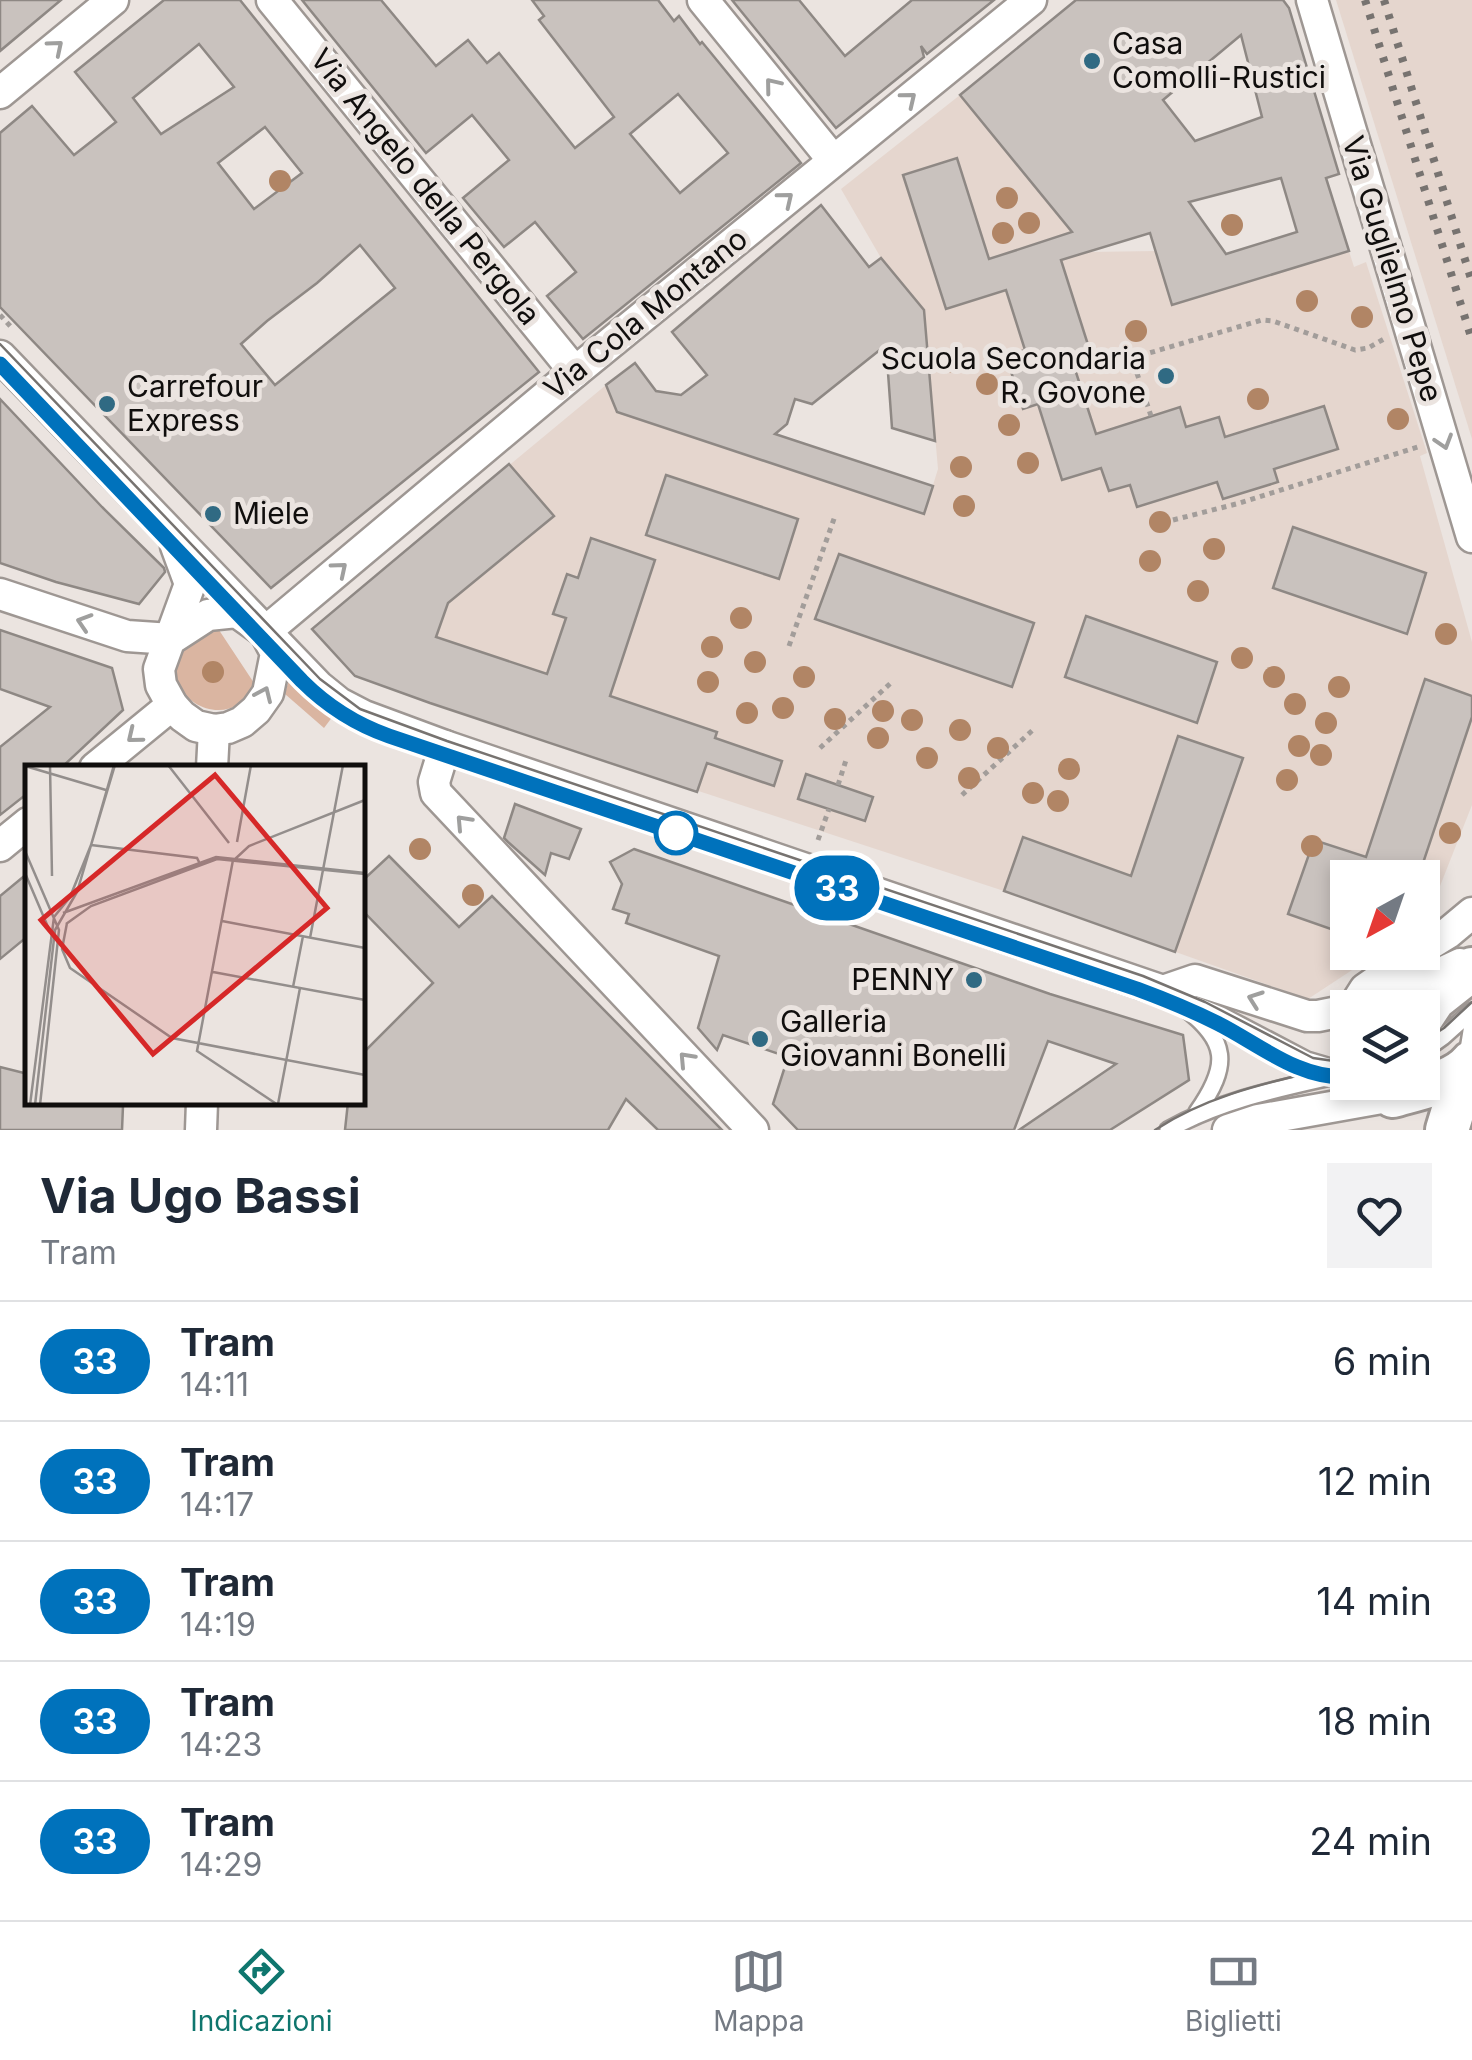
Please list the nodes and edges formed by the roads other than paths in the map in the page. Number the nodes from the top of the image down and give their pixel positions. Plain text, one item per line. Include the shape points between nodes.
1 (113, 0) edge
2 (702, 0) edge
3 (1031, 0) edge
4 (1312, 0) edge
5 (273, 1) edge
6 (0, 93) edge
7 (833, 160) junction
8 (0, 356) edge
9 (575, 372) junction
10 (169, 532) junction
11 (1472, 537) edge
12 (0, 594) edge
13 (265, 632) junction
14 (171, 640) junction
15 (172, 705) junction
16 (214, 730) junction
17 (446, 746) junction
18 (99, 765) edge
19 (212, 765) edge
20 (25, 825) edge
21 (0, 846) edge
22 (1472, 913) edge
23 (1440, 938) edge
24 (1472, 960) edge
25 (1472, 969) edge
26 (1392, 970) edge
27 (1364, 990) edge
28 (1404, 990) edge
29 (1163, 991) junction
30 (1440, 995) edge
31 (1472, 1011) edge
32 (1330, 1013) edge
33 (1472, 1025) edge
34 (1440, 1040) edge
35 (1468, 1066) edge
36 (1330, 1067) edge
37 (1330, 1076) edge
38 (1392, 1103) edge
39 (202, 1105) edge
40 (1196, 1114) junction
41 (1258, 1120) junction
42 (201, 1130) edge
43 (752, 1130) edge
44 (1168, 1130) edge
45 (1228, 1130) edge
46 (1308, 1130) edge
47 (1447, 1130) edge

6 -> 1 street
7 -> 2 street
7 -> 3 street, Via Cola Montano
4 -> 11 street, Via Guglielmo Pepe
5 - 9 street, Via Angelo della Pergola
9 -> 7 street, Via Cola Montano
8 - 10 street
13 -> 9 street, Via Cola Montano
10 - 13 street
10 - 14 street via 190,584
14 -> 12 street via 128,636
13 - 14 street via 237,612 208,615
16 -> 13 street via 242,722 268,693 276,653
13 - 17 street via 339,703
14 - 15 street via 159,670
15 - 16 street via 196,726
15 -> 18 street
16 - 19 street
17 - 29 street
43 -> 17 street via 436,793
20 - 21 street
22 - 23 street
24 - 28 street
25 - 30 main road
26 - 27 street
32 -> 29 street via 1307,1016 1194,980
29 - 36 lane
29 - 40 lane via 1205,1023 1216,1041 1219,1072
31 - 34 lane
33 - 35 lane
35 - 38 main road
35 - 47 main road
37 - 40 lane
38 - 41 street
39 - 42 street
40 - 44 lane
41 - 45 street
41 - 46 street

